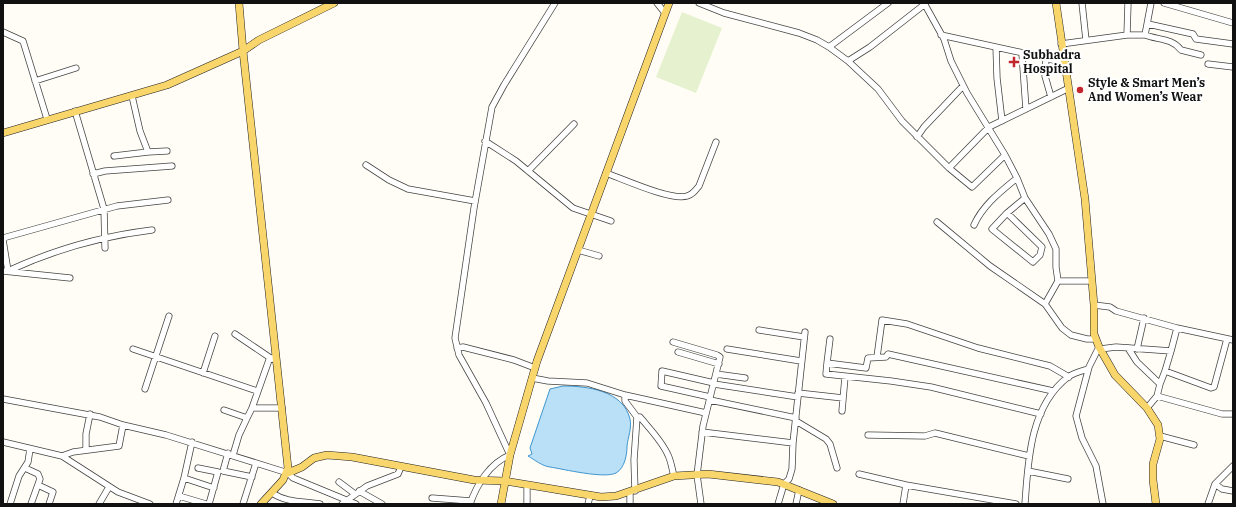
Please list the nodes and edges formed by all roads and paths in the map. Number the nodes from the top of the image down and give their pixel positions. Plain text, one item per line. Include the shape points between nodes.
1 (239, 3) edge
2 (334, 3) edge
3 (555, 3) edge
4 (657, 3) edge
5 (669, 3) edge
6 (699, 3) edge
7 (888, 3) edge
8 (1056, 3) edge
9 (1082, 3) edge
10 (1128, 3) edge
11 (1151, 3) edge
12 (1164, 3) edge
13 (924, 4) edge
14 (665, 13) junction
15 (1233, 23) edge
16 (1148, 24) junction
17 (3, 32) edge
18 (941, 35) junction
19 (1127, 35) junction
20 (1145, 35) junction
21 (1086, 40) junction
22 (1061, 44) junction
23 (1233, 44) edge
24 (829, 47) junction
25 (996, 47) junction
26 (243, 51) junction
27 (1022, 54) junction
28 (1201, 55) dead end
29 (1046, 58) junction
30 (848, 61) junction
31 (1063, 63) junction
32 (1208, 64) dead end
33 (1233, 67) edge
34 (76, 68) dead end
35 (35, 80) junction
36 (963, 86) junction
37 (1067, 89) junction
38 (132, 96) junction
39 (1051, 98) junction
40 (1026, 109) junction
41 (75, 111) junction
42 (47, 119) junction
43 (1002, 120) junction
44 (574, 124) dead end
45 (989, 127) junction
46 (3, 133) edge
47 (918, 137) junction
48 (485, 141) junction
49 (716, 142) dead end
50 (167, 151) dead end
51 (148, 152) junction
52 (1005, 155) junction
53 (114, 156) dead end
54 (366, 164) dead end
55 (172, 166) dead end
56 (949, 168) junction
57 (528, 171) junction
58 (606, 173) junction
59 (93, 174) junction
60 (1016, 178) junction
61 (1025, 198) junction
62 (168, 200) dead end
63 (475, 201) junction
64 (104, 209) junction
65 (1007, 213) junction
66 (591, 214) junction
67 (611, 221) dead end
68 (937, 222) dead end
69 (974, 225) dead end
70 (152, 230) dead end
71 (3, 239) edge
72 (106, 239) junction
73 (105, 248) dead end
74 (578, 250) junction
75 (599, 256) dead end
76 (6, 271) edge
77 (70, 278) dead end
78 (1058, 281) junction
79 (1091, 281) junction
80 (1045, 304) junction
81 (1094, 305) junction
82 (169, 316) dead end
83 (1144, 318) junction
84 (1177, 328) junction
85 (759, 330) dead end
86 (235, 334) dead end
87 (215, 336) dead end
88 (830, 339) dead end
89 (1096, 339) junction
90 (1230, 340) edge
91 (673, 342) dead end
92 (134, 348) dead end
93 (457, 348) junction
94 (1099, 348) junction
95 (1128, 348) junction
96 (727, 349) dead end
97 (1137, 349) junction
98 (1171, 351) junction
99 (678, 352) dead end
100 (154, 357) junction
101 (877, 357) junction
102 (274, 358) junction
103 (801, 361) junction
104 (827, 363) junction
105 (718, 364) junction
106 (1089, 367) junction
107 (535, 368) junction
108 (1166, 371) junction
109 (203, 373) junction
110 (716, 374) junction
111 (846, 377) junction
112 (1069, 377) junction
113 (532, 378) junction
114 (745, 378) dead end
115 (714, 384) junction
116 (1160, 384) junction
117 (145, 389) dead end
118 (257, 391) junction
119 (1053, 391) junction
120 (625, 395) junction
121 (798, 395) junction
122 (1157, 396) junction
123 (843, 398) junction
124 (3, 399) edge
125 (710, 399) junction
126 (252, 408) junction
127 (282, 408) junction
128 (1147, 408) junction
129 (224, 410) dead end
130 (842, 410) dead end
131 (706, 413) junction
132 (90, 414) junction
133 (1041, 414) junction
134 (1233, 414) edge
135 (637, 417) junction
136 (247, 418) junction
137 (796, 420) junction
138 (123, 425) junction
139 (702, 432) junction
140 (868, 435) dead end
141 (1160, 436) junction
142 (3, 442) edge
143 (192, 442) junction
144 (793, 443) junction
145 (1194, 445) dead end
146 (30, 449) junction
147 (86, 450) junction
148 (230, 454) junction
149 (510, 455) junction
150 (62, 456) junction
151 (1029, 456) junction
152 (256, 463) junction
153 (1233, 466) edge
154 (402, 467) junction
155 (25, 468) junction
156 (198, 468) dead end
157 (837, 468) dead end
158 (1028, 471) junction
159 (288, 473) junction
160 (859, 474) dead end
161 (697, 475) junction
162 (674, 476) junction
163 (252, 477) junction
164 (184, 478) junction
165 (1068, 479) dead end
166 (483, 480) junction
167 (505, 481) junction
168 (339, 482) dead end
169 (784, 484) junction
170 (1215, 484) junction
171 (38, 485) junction
172 (527, 485) junction
173 (906, 485) junction
174 (109, 487) junction
175 (214, 488) junction
176 (799, 490) junction
177 (632, 491) junction
178 (1233, 492) edge
179 (272, 493) junction
180 (357, 493) junction
181 (179, 496) junction
182 (590, 496) junction
183 (432, 498) dead end
184 (347, 500) junction
185 (138, 502) edge
186 (264, 503) edge
187 (471, 503) edge
188 (1005, 503) edge
189 (10, 504) edge
190 (32, 504) edge
191 (49, 504) edge
192 (99, 504) edge
193 (150, 504) edge
194 (176, 504) edge
195 (209, 504) edge
196 (243, 504) edge
197 (320, 504) edge
198 (342, 504) edge
199 (356, 504) edge
200 (382, 504) edge
201 (501, 504) edge
202 (527, 504) edge
203 (588, 504) edge
204 (630, 504) edge
205 (701, 504) edge
206 (778, 504) edge
207 (796, 504) edge
208 (833, 504) edge
209 (904, 504) edge
210 (1016, 504) edge
211 (1025, 504) edge
212 (1103, 504) edge
213 (1156, 504) edge
214 (1208, 504) edge

1 - 26 main road
2 - 26 main road via 259,40
3 - 48 street via 492,107
4 - 14 street
5 - 14 main road
6 - 24 street via 724,13 799,33
7 - 24 street
8 - 22 main road
9 - 21 street
10 - 19 street
11 - 16 street
12 - 15 street
13 - 18 street
13 - 30 street
14 - 58 main road
16 - 20 street
16 - 23 street via 1192,34 1196,39
17 - 35 street via 23,41
18 - 25 street
18 - 36 street
19 - 20 street
19 - 21 street
20 - 28 street via 1170,40 1181,50
21 - 22 street
22 - 31 main road
24 - 30 street
25 - 27 street
25 - 43 street
26 - 38 main road via 167,85
26 - 102 main road
27 - 29 street
27 - 40 street
29 - 31 street
29 - 39 street via 1045,76
30 - 47 street via 878,89 902,122
31 - 37 main road
32 - 33 street
34 - 35 street
35 - 42 street
36 - 45 street
36 - 47 street via 924,127
37 - 39 street
37 - 79 main road via 1085,199
38 - 41 main road
38 - 51 street via 140,132
39 - 40 street
40 - 43 street
41 - 42 main road
41 - 59 street
42 - 46 main road
43 - 45 street
44 - 57 street
45 - 52 street
45 - 56 street
47 - 56 street
48 - 57 street
48 - 63 street
49 - 58 street via 698,186 687,196 677,197 660,193
50 - 51 street
51 - 53 street
52 - 56 street via 972,187
52 - 60 street
54 - 63 street via 408,189
55 - 59 street
57 - 66 street via 573,208
58 - 66 main road
59 - 64 street
60 - 61 street
60 - 69 street via 988,203
61 - 65 street
61 - 78 street via 1049,234 1056,250
62 - 64 street
63 - 93 street via 457,321
64 - 71 street
64 - 72 street
65 - 65 street via 1042,247 1040,255 1033,262 992,229
66 - 67 street
66 - 74 main road
68 - 80 street via 990,266
70 - 72 street via 116,234
71 - 76 street
72 - 73 street
72 - 76 street via 50,254
74 - 75 street
74 - 107 main road
76 - 77 street
78 - 79 street
78 - 80 street
79 - 81 main road
80 - 89 street via 1062,328 1071,335
81 - 83 street via 1110,306 1116,311
81 - 89 main road
82 - 100 street
83 - 84 street
83 - 97 street
84 - 90 street
84 - 98 street
85 - 103 street via 804,335
86 - 102 street
87 - 109 street
88 - 104 street
89 - 94 main road
90 - 108 street via 1214,387
91 - 105 street via 717,354 720,357
92 - 100 street
93 - 107 street via 463,347
93 - 149 street
94 - 95 street
94 - 106 street
94 - 128 main road via 1115,375
95 - 97 street
95 - 116 street
96 - 103 street
97 - 98 street
98 - 108 street
99 - 105 street
100 - 109 street
100 - 117 street
101 - 104 street via 868,358 866,368
101 - 112 street via 882,320 907,324 978,348 1050,366
101 - 119 street via 886,357 888,354 900,356
102 - 118 street via 269,360
102 - 127 main road
103 - 121 street
104 - 111 street via 826,374
105 - 110 street
106 - 112 street
106 - 212 street via 1076,416 1082,438 1096,466
107 - 113 main road
108 - 116 street
109 - 118 street
110 - 114 street
110 - 115 street
111 - 123 street
111 - 133 street via 891,380 930,387
112 - 119 street
113 - 120 street via 587,383
113 - 149 main road
115 - 121 street
115 - 125 street
115 - 125 street via 662,371 661,386
116 - 122 street
118 - 126 street
119 - 133 street
120 - 131 street
120 - 135 street via 625,401
121 - 123 street
121 - 137 street
122 - 128 street
122 - 134 street via 1222,414
123 - 130 street
124 - 132 street
125 - 131 street
125 - 137 street
126 - 127 street
126 - 136 street
127 - 159 main road
128 - 141 main road via 1158,425
129 - 136 street
131 - 139 street
132 - 138 street
132 - 147 street
133 - 151 street
135 - 162 street via 646,423 668,454
135 - 177 street
136 - 148 street
137 - 144 street
137 - 157 street via 826,439
138 - 143 street
138 - 147 street via 119,446
139 - 144 street
139 - 161 street
140 - 151 street via 924,436 935,433
141 - 145 street
141 - 213 main road via 1153,480
142 - 146 street
143 - 148 street
143 - 164 street
144 - 169 street via 792,469 789,479
146 - 150 street
146 - 155 street
147 - 150 street
148 - 152 street
148 - 163 street via 223,471
149 - 166 street via 493,464
149 - 167 main road
150 - 174 street
151 - 158 street
152 - 159 street
152 - 163 street
153 - 170 street
154 - 159 main road via 327,455 314,458
154 - 166 main road
154 - 180 street via 398,474 383,478
155 - 171 street via 38,474
155 - 189 street via 19,476
156 - 175 street via 218,472
158 - 165 street
158 - 211 street
159 - 179 main road
159 - 184 street via 293,478
160 - 173 street
161 - 162 main road
161 - 169 main road via 735,476
161 - 205 street
162 - 177 main road
163 - 196 street
164 - 175 street
164 - 181 street
166 - 167 main road
166 - 187 street
167 - 172 main road
167 - 201 main road
168 - 180 street
169 - 176 main road
169 - 206 street
170 - 178 street
170 - 214 street
171 - 190 street
171 - 191 street via 53,492
172 - 182 main road
172 - 202 street
173 - 188 street
173 - 209 street
174 - 185 street
174 - 192 street
175 - 195 street
176 - 207 street
176 - 208 main road
177 - 182 main road via 616,496
177 - 204 street
179 - 186 main road
179 - 197 street via 288,500
180 - 184 street
180 - 200 street
181 - 194 street
181 - 195 street
182 - 203 street
183 - 187 street
184 - 198 street
184 - 199 street
185 - 193 street
188 - 210 street

